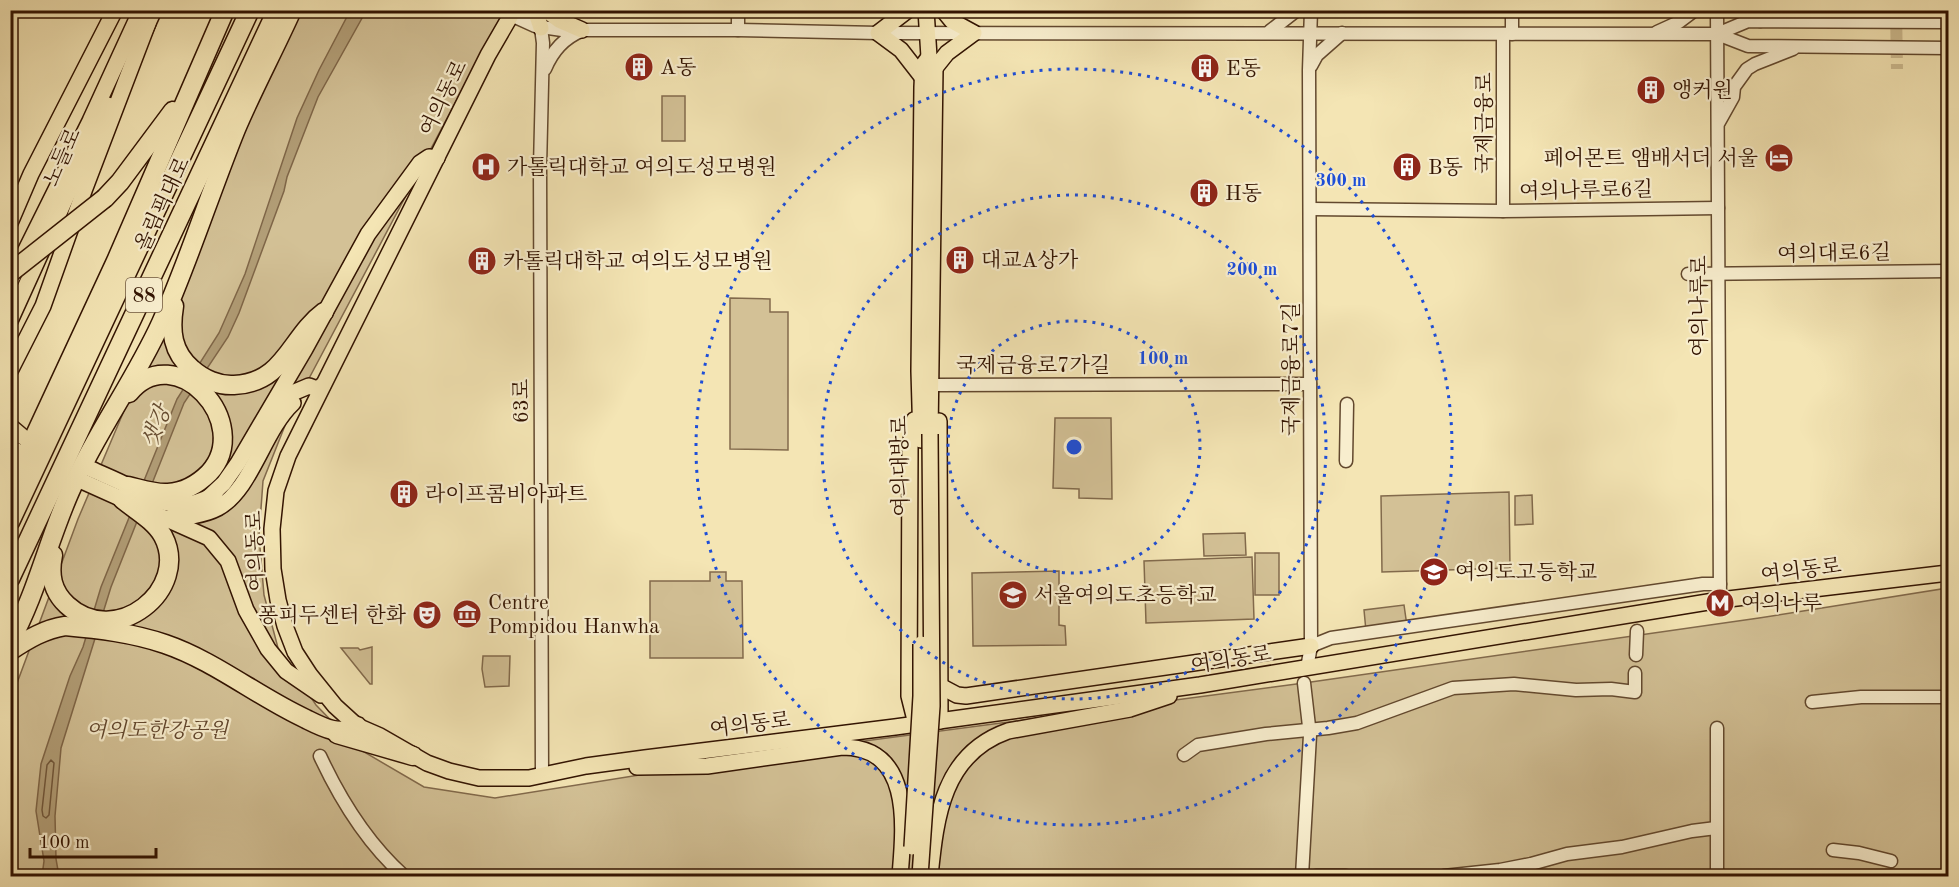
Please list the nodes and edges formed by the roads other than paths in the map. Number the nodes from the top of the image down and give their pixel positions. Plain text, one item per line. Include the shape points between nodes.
1 (115, 10) edge
2 (225, 10) edge
3 (250, 10) edge
4 (277, 10) edge
5 (292, 10) edge
6 (535, 10) edge
7 (546, 10) edge
8 (738, 10) edge
9 (908, 10) edge
10 (926, 10) edge
11 (943, 10) edge
12 (1297, 10) edge
13 (1311, 10) edge
14 (1512, 10) edge
15 (1695, 10) edge
16 (1717, 10) edge
17 (1745, 10) edge
18 (512, 13) edge
19 (148, 15) edge
20 (1895, 16) edge
21 (1760, 21) junction
22 (1948, 22) edge
23 (541, 28) junction
24 (582, 30) junction
25 (738, 30) junction
26 (1311, 32) junction
27 (878, 33) junction
28 (928, 33) junction
29 (974, 33) junction
30 (1268, 33) junction
31 (1342, 33) junction
32 (1507, 34) junction
33 (1655, 34) junction
34 (1717, 34) junction
35 (1796, 47) junction
36 (1948, 48) edge
37 (929, 68) junction
38 (1309, 70) junction
39 (542, 77) junction
40 (192, 86) junction
41 (1718, 123) junction
42 (437, 158) junction
43 (1718, 208) junction
44 (1311, 209) junction
45 (1503, 212) junction
46 (10, 223) edge
47 (1948, 271) edge
48 (10, 273) edge
49 (1719, 273) junction
50 (1688, 274) dead end
51 (10, 282) edge
52 (175, 286) junction
53 (324, 312) junction
54 (10, 321) edge
55 (931, 367) junction
56 (182, 370) junction
57 (10, 371) edge
58 (920, 381) junction
59 (1310, 384) junction
60 (322, 385) junction
61 (936, 385) junction
62 (1347, 404) dead end
63 (112, 415) junction
64 (10, 426) edge
65 (926, 437) junction
66 (16, 445) edge
67 (1346, 461) dead end
68 (87, 475) dead end
69 (10, 489) edge
70 (125, 493) junction
71 (208, 498) junction
72 (164, 511) junction
73 (60, 515) junction
74 (10, 522) edge
75 (1948, 573) edge
76 (10, 579) edge
77 (1720, 584) junction
78 (1720, 600) junction
79 (80, 622) junction
80 (118, 626) junction
81 (1637, 631) dead end
82 (10, 642) edge
83 (1311, 646) junction
84 (10, 651) edge
85 (1636, 655) dead end
86 (1635, 673) dead end
87 (1306, 676) junction
88 (1200, 685) junction
89 (940, 686) junction
90 (909, 696) junction
91 (1948, 697) edge
92 (1812, 702) dead end
93 (335, 706) junction
94 (289, 711) junction
95 (940, 721) junction
96 (919, 724) junction
97 (357, 726) junction
98 (895, 728) junction
99 (1717, 728) dead end
100 (1309, 730) junction
101 (1184, 755) dead end
102 (320, 756) dead end
103 (414, 756) junction
104 (586, 766) junction
105 (542, 775) junction
106 (1716, 828) junction
107 (1833, 850) dead end
108 (1891, 861) dead end
109 (1717, 869) dead end
110 (404, 876) edge
111 (900, 876) edge
112 (909, 876) edge
113 (920, 876) edge
114 (930, 876) edge
115 (1302, 876) edge
116 (1316, 876) edge
117 (1346, 876) edge
118 (1444, 876) edge

1 - 46 main road
2 - 40 highway
3 - 74 highway, 올림픽대로 / 88
4 - 76 highway, 올림픽대로 / 88
5 - 52 highway via 237,128
6 - 23 main road
7 - 24 main road
8 - 25 street
9 - 27 main road
10 - 28 main road, 여의대방로
11 - 29 main road via 952,21
12 - 30 street
13 - 26 street, 국제금융로7길
14 - 32 street, 국제금융로
15 - 33 street
16 - 34 street, 여의나루로
17 - 21 street
18 - 23 street
18 - 42 main road, 여의동로
19 - 51 main road, 노들로
19 - 54 main road, 노들로
19 - 57 main road via 44,306
20 - 21 street
20 - 22 street
21 - 34 street via 1748,21
23 - 24 street
23 - 39 street, 63로
24 - 25 street
24 - 39 street via 562,43
25 - 27 street
26 - 30 street
26 - 31 street
26 - 38 street, 국제금융로7길
27 - 28 street
27 - 37 main road
28 - 29 street
28 - 37 main road, 여의대방로
29 - 30 street
29 - 37 main road
31 - 32 street
31 - 38 street via 1317,56
32 - 33 street
32 - 45 street, 국제금융로
33 - 34 street
34 - 35 street via 1748,46
34 - 41 street, 여의나루로
35 - 36 street
35 - 41 street via 1747,69
37 - 55 main road, 여의대방로
37 - 58 main road, 여의대방로 via 920,219
38 - 44 street, 국제금융로7길
39 - 105 street, 63로
40 - 48 highway, bridge via 105,198
40 - 69 highway
41 - 43 street, 여의나루로
42 - 53 main road via 426,158 420,163 394,196
42 - 60 main road, 여의동로
43 - 45 street, 여의나루로6길
43 - 49 street, 여의나루로
44 - 45 street, 여의나루로6길
44 - 59 street, 국제금융로7길
47 - 49 street, 여의대로6길
49 - 50 street, 여의대로6길
49 - 77 street, 여의나루로
52 - 56 highway via 172,334
52 - 63 highway via 147,352
53 - 56 highway via 266,376 242,385 221,384
53 - 71 main road via 238,463
55 - 61 main road
55 - 65 main road, 여의대방로
56 - 63 highway via 147,378 135,386
56 - 72 highway via 211,399 221,423 221,448 208,474
58 - 65 main road, 여의대방로
58 - 90 main road via 910,447
59 - 61 street, 국제금융로7가길
59 - 83 street, 국제금융로7길
60 - 71 main road via 290,394 228,483
60 - 72 main road via 299,398 280,418 228,500 201,514
60 - 93 main road, 여의동로 via 276,491 273,568 280,609 295,652
61 - 89 main road
62 - 67 street
63 - 73 highway via 93,443
64 - 66 main road
65 - 112 main road, 여의대방로, bridge via 921,696
65 - 113 main road, bridge via 932,706
68 - 70 main road
70 - 72 highway
70 - 72 highway via 158,493
71 - 72 main road
72 - 80 highway via 163,536 169,553 163,583 146,606
72 - 93 main road via 209,538 220,550 250,619 268,649 286,671
73 - 79 highway via 51,562 53,586
73 - 82 highway via 34,592
75 - 78 main road, 여의동로
77 - 78 street, 여의나루로
77 - 83 street via 1331,638
78 - 87 main road, 여의동로
79 - 80 highway
79 - 84 highway via 39,633
80 - 94 highway via 185,652
81 - 85 street
83 - 87 street, 국제금융로7길
83 - 89 main road via 966,696
86 - 100 street via 1635,692 1514,684 1465,686 1357,723
87 - 88 main road, 여의동로
87 - 100 street, 국제금융로7길
88 - 95 main road, 여의동로
88 - 114 main road via 1130,709 1027,727 984,743 968,755 951,777 937,819
89 - 95 main road
90 - 96 main road
90 - 98 main road
91 - 92 street via 1861,697
93 - 97 main road, 여의동로
94 - 97 highway via 333,730 349,731
94 - 103 highway via 321,729
95 - 96 main road, 여의동로
96 - 98 main road, 여의동로
97 - 103 main road, 여의동로
98 - 104 main road, 여의동로
99 - 106 street
100 - 101 street via 1198,745
100 - 115 street, 국제금융로7길
102 - 110 street via 366,833
103 - 105 main road, 여의동로 via 479,778
104 - 105 main road, 여의동로
104 - 111 main road via 707,766 833,748 864,749 891,770 900,794
106 - 109 street
106 - 118 street via 1500,870
107 - 108 street
116 - 117 street

